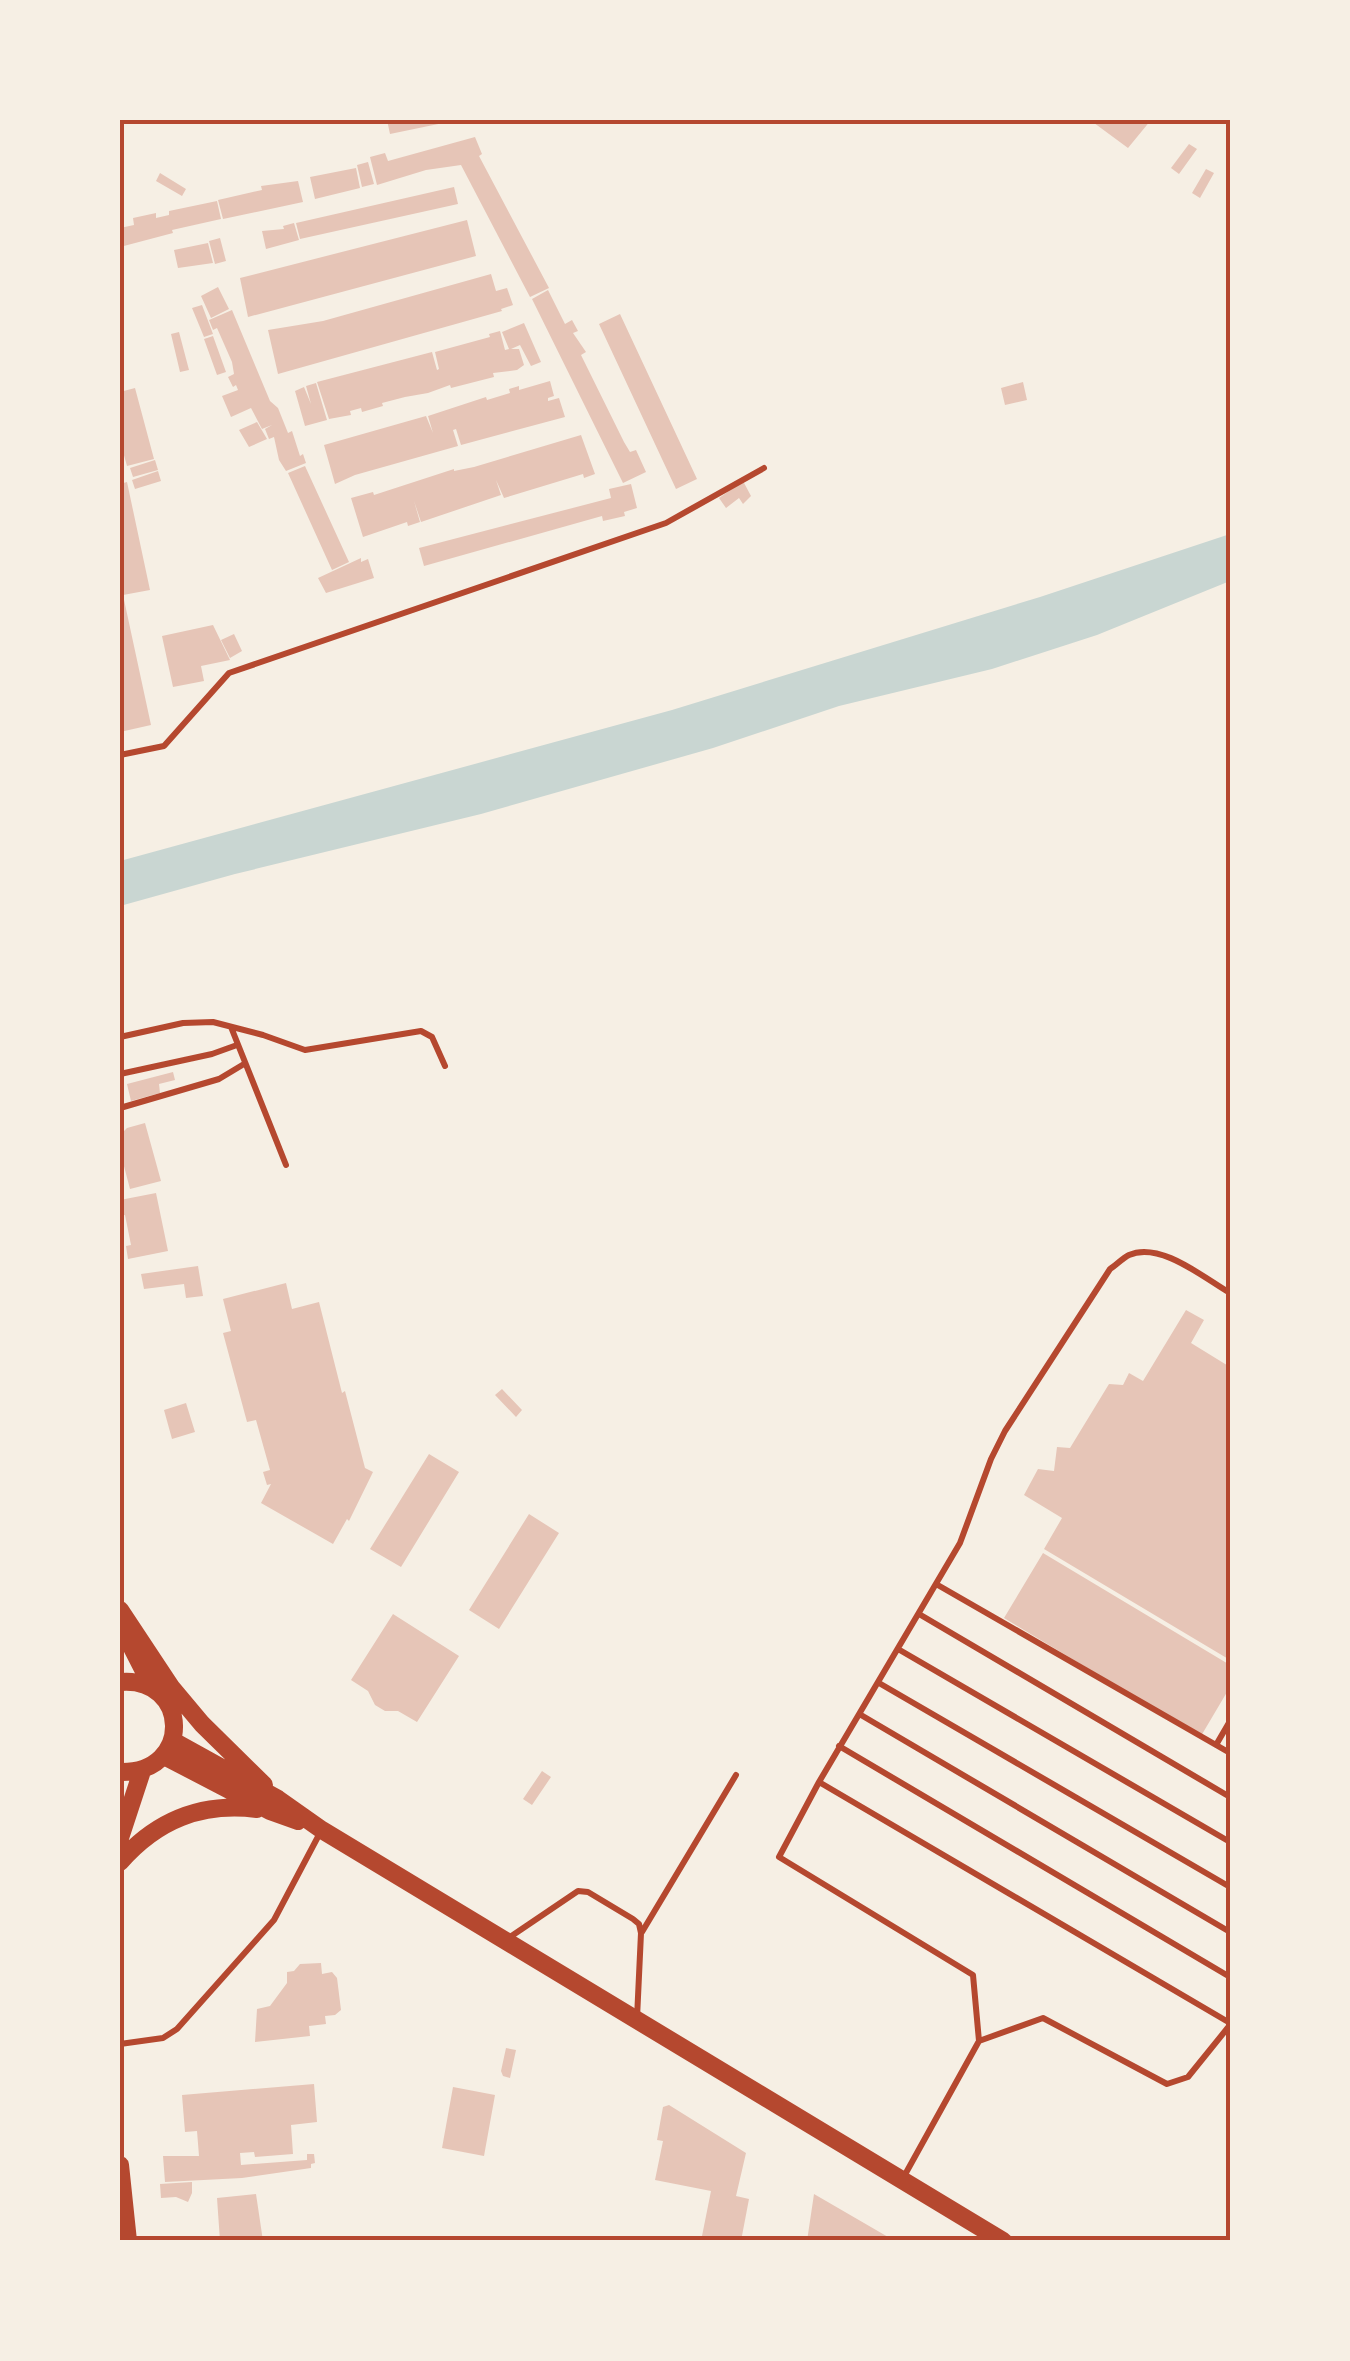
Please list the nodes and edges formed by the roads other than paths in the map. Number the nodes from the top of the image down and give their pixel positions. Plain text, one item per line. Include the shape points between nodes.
1 (764, 468) dead end
2 (120, 755) edge
3 (231, 1026) junction
4 (120, 1037) edge
5 (237, 1045) junction
6 (244, 1064) junction
7 (445, 1066) dead end
8 (120, 1074) edge
9 (120, 1108) edge
10 (286, 1165) dead end
11 (1230, 1292) edge
12 (936, 1584) junction
13 (120, 1610) edge
14 (918, 1614) junction
15 (120, 1625) edge
16 (898, 1650) junction
17 (120, 1682) edge
18 (879, 1683) junction
19 (152, 1687) junction
20 (860, 1715) junction
21 (1230, 1721) edge
22 (1216, 1744) junction
23 (840, 1746) junction
24 (169, 1748) junction
25 (1230, 1753) edge
26 (142, 1771) junction
27 (120, 1772) edge
28 (736, 1775) dead end
29 (819, 1782) junction
30 (1230, 1798) edge
31 (274, 1805) junction
32 (322, 1830) junction
33 (120, 1838) edge
34 (1230, 1842) edge
35 (120, 1862) edge
36 (1230, 1888) edge
37 (1230, 1932) edge
38 (641, 1933) junction
39 (505, 1941) junction
40 (1230, 1977) edge
41 (637, 2021) junction
42 (1230, 2024) edge
43 (978, 2041) junction
44 (120, 2044) edge
45 (120, 2164) edge
46 (902, 2181) junction
47 (128, 2241) edge
48 (1003, 2241) edge

1 - 2 lane via 666,524 229,673 164,746
3 - 4 lane via 183,1022
3 - 5 lane
3 - 7 lane via 305,1050 421,1032 432,1036
5 - 6 lane
5 - 8 lane
6 - 9 lane via 218,1079
6 - 10 lane
11 - 12 lane via 1150,1252 1130,1254 1110,1269 1005,1431 960,1544
12 - 14 lane
12 - 22 lane
13 - 31 main road via 171,1687
14 - 16 lane
14 - 30 lane
15 - 19 main road
16 - 18 lane
16 - 34 lane
17 - 19 main road
18 - 20 lane
18 - 36 lane
19 - 24 main road via 171,1710
20 - 23 lane
20 - 37 lane
21 - 22 lane
22 - 25 lane
23 - 29 lane
23 - 40 lane
24 - 26 main road
24 - 31 main road
26 - 27 main road
26 - 33 main road
28 - 38 lane
29 - 42 lane
29 - 43 lane via 779,1857 973,1975
31 - 32 main road
31 - 35 main road via 216,1807 176,1817 153,1829
32 - 39 main road
32 - 44 lane via 274,1920 177,2029 163,2038
38 - 39 lane via 634,1919 578,1891
38 - 41 lane
39 - 41 main road
41 - 46 main road
42 - 43 lane via 1188,2077 1167,2084 1042,2018
43 - 46 lane
45 - 47 main road
46 - 48 main road

